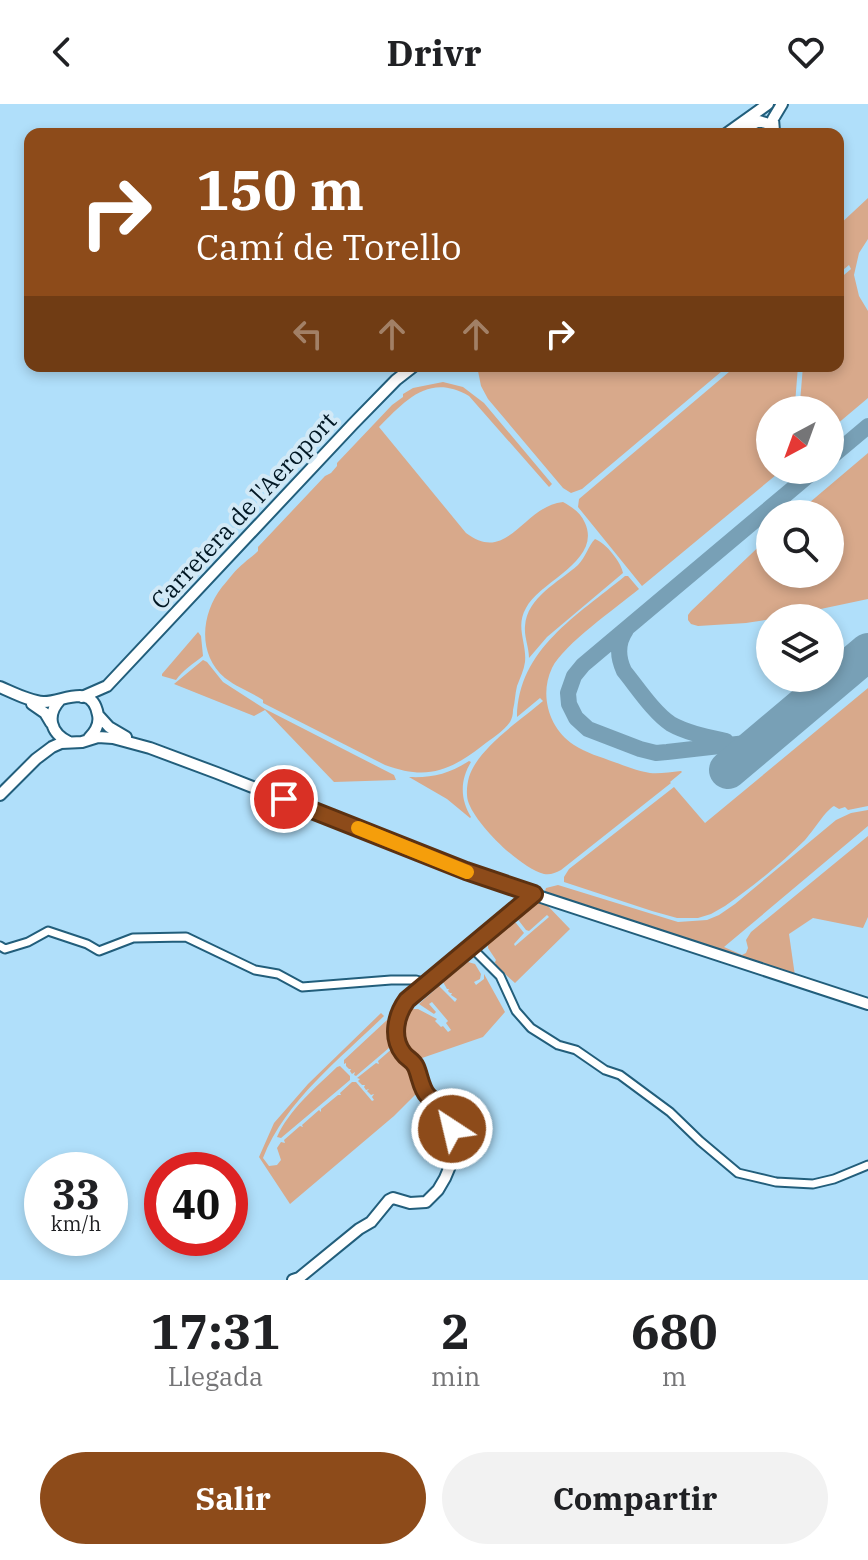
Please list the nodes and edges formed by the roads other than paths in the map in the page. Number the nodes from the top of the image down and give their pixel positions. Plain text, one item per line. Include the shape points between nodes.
1 (768, 104) edge
2 (775, 104) edge
3 (782, 104) edge
4 (734, 128) edge
5 (748, 128) edge
6 (750, 128) edge
7 (770, 128) edge
8 (774, 128) edge
9 (406, 372) edge
10 (107, 686) junction
11 (0, 690) edge
12 (82, 697) junction
13 (60, 700) junction
14 (98, 714) junction
15 (52, 724) junction
16 (87, 740) junction
17 (71, 743) junction
18 (150, 748) junction
19 (36, 759) junction
20 (0, 795) edge
21 (534, 894) junction
22 (0, 946) edge
23 (471, 947) junction
24 (427, 983) junction
25 (868, 1004) edge
26 (868, 1165) edge
27 (293, 1280) edge

1 - 4 main road
2 - 5 main road
3 - 8 main road
6 - 7 main road via 767,123
9 - 10 main road, Carretera de l'Aeroport
10 - 12 main road, Carretera de l'Aeroport
10 - 14 main road, Carretera de l'Aeroport
11 - 13 main road via 41,702
11 - 15 main road via 39,708
12 - 13 main road
12 - 14 main road
13 - 15 main road via 52,710
14 - 16 main road via 97,727
14 - 18 main road via 114,731
15 - 17 main road via 57,735
15 - 19 main road
16 - 17 main road
16 - 18 main road via 103,737
17 - 19 main road via 52,747
18 - 21 main road
19 - 20 main road
21 - 23 main road
21 - 25 main road
22 - 24 street via 28,942 48,931 99,951 133,938 186,937 302,987 391,980
23 - 24 main road
23 - 26 street via 500,976 516,1011 531,1028 620,1075 745,1177 813,1184
24 - 27 main road via 404,1003 396,1029 425,1093 452,1117 449,1170 426,1202 389,1200 371,1222

